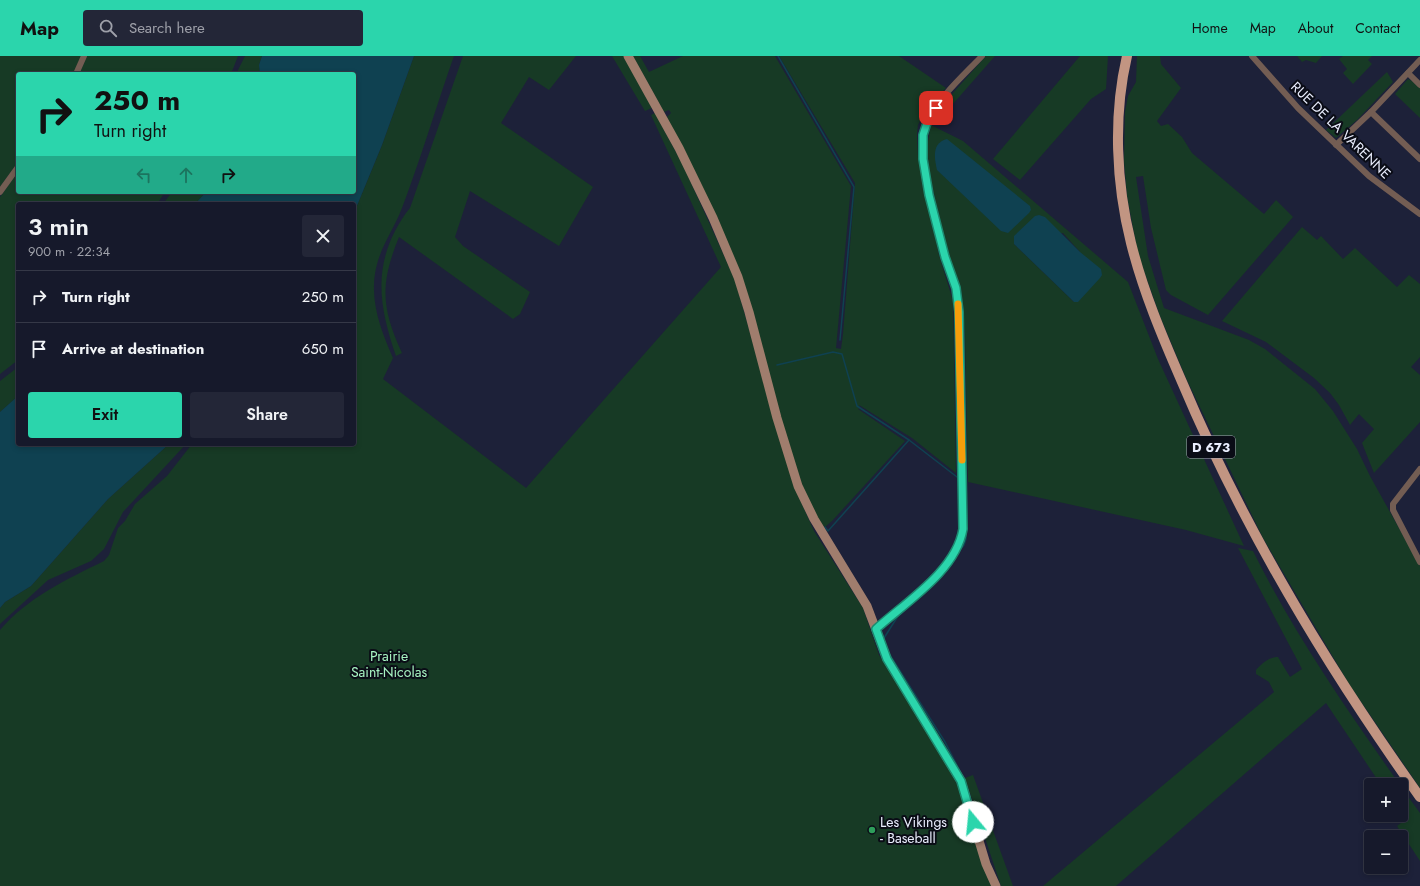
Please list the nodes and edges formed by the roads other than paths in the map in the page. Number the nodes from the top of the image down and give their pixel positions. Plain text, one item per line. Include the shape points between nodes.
1 (84, 56) edge
2 (628, 56) edge
3 (982, 56) edge
4 (1127, 56) edge
5 (1252, 56) edge
6 (1420, 60) edge
7 (77, 72) edge
8 (1408, 73) junction
9 (1420, 85) edge
10 (1371, 112) junction
11 (1336, 145) junction
12 (1420, 158) edge
13 (16, 170) edge
14 (0, 192) edge
15 (1420, 214) edge
16 (1420, 469) edge
17 (1420, 562) edge
18 (876, 629) junction
19 (1420, 797) edge
20 (996, 886) edge

1 - 7 street
2 - 18 street via 679,148 738,277 798,486 814,519 856,587
3 - 18 street via 942,101 928,120 923,135 923,159 929,195 956,288 959,312 963,533 957,550 929,585
4 - 19 main road, D 673 via 1119,111 1118,143 1122,198 1130,242 1158,326 1200,424 1249,523 1323,653
5 - 11 street, RUE DE LA VARENNE via 1298,108
6 - 8 street
8 - 9 street
8 - 10 street
10 - 11 street
10 - 12 street
11 - 15 street, RUE DE LA VARENNE via 1369,176
13 - 14 street
16 - 17 street via 1393,504 1393,510
18 - 20 street via 887,659 961,781 986,864

